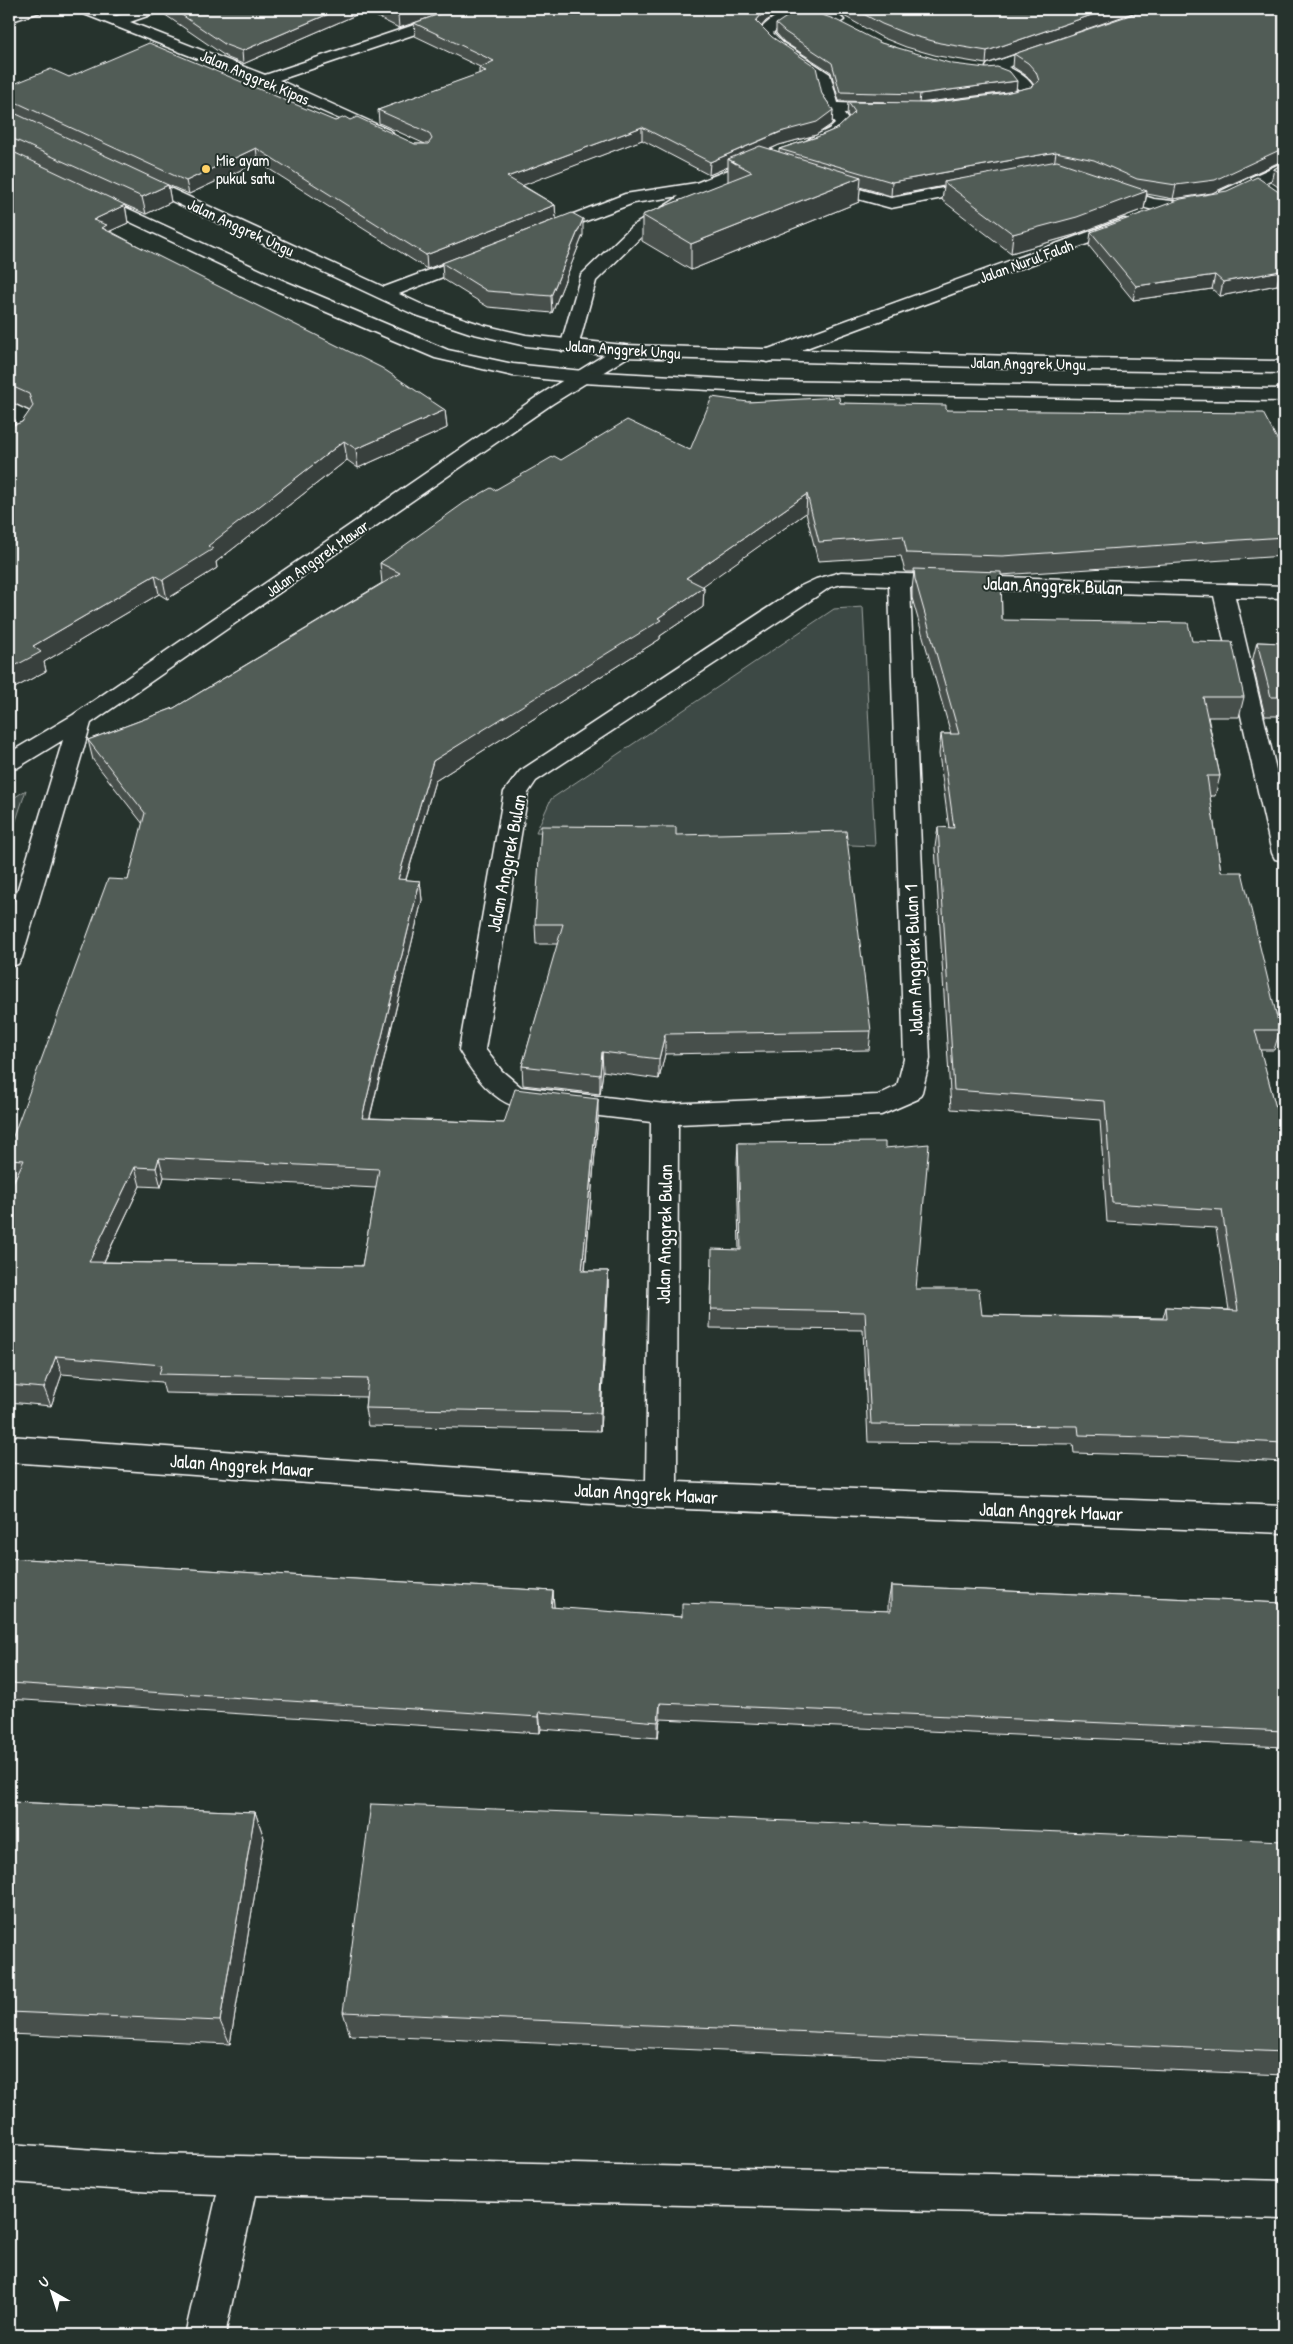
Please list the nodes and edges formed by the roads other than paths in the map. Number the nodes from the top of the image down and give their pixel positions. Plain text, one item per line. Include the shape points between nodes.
1 (35, 9) edge
2 (84, 9) edge
3 (154, 9) edge
4 (790, 11) edge
5 (9, 18) edge
6 (440, 21) edge
7 (117, 22) junction
8 (854, 30) edge
9 (1063, 44) edge
10 (265, 80) junction
11 (986, 103) edge
12 (831, 107) junction
13 (900, 110) edge
14 (397, 140) edge
15 (795, 148) edge
16 (770, 162) edge
17 (1284, 167) edge
18 (120, 170) edge
19 (809, 180) edge
20 (996, 183) edge
21 (1093, 183) edge
22 (700, 188) junction
23 (80, 191) edge
24 (1191, 203) junction
25 (531, 237) edge
26 (494, 251) edge
27 (385, 294) junction
28 (569, 347) junction
29 (624, 351) junction
30 (767, 356) junction
31 (1284, 367) edge
32 (583, 376) junction
33 (1284, 395) edge
34 (9, 408) edge
35 (9, 441) edge
36 (900, 579) junction
37 (1223, 591) junction
38 (1284, 592) edge
39 (81, 720) junction
40 (9, 763) edge
41 (1284, 853) edge
42 (9, 958) edge
43 (665, 1114) junction
44 (9, 1449) edge
45 (661, 1495) junction
46 (1284, 1520) edge
47 (9, 2162) edge
48 (240, 2175) junction
49 (1284, 2200) edge
50 (205, 2335) edge

1 - 5 street
2 - 7 street, Jalan Anggrek Kipas
3 - 7 street
4 - 8 street via 827,17
4 - 12 street via 769,26 765,34 824,77
6 - 10 street
7 - 10 street, Jalan Anggrek Kipas
9 - 11 street via 987,69 1016,77 1027,89 1027,95
10 - 14 street, Jalan Anggrek Kipas
12 - 13 street
12 - 15 street via 844,125 823,140
16 - 22 street
17 - 24 street, Jalan Nurul Falah via 1263,187
18 - 27 street, Jalan Anggrek Ungu
19 - 20 street via 891,203
21 - 24 street via 1152,204
22 - 25 street via 631,198
22 - 28 street via 636,231 587,279
23 - 32 street, Jalan Anggrek Ungu via 276,284 442,354 513,370
24 - 30 street, Jalan Nurul Falah
26 - 27 street
27 - 28 street, Jalan Anggrek Ungu via 466,326 514,339
28 - 29 street, Jalan Anggrek Ungu
29 - 30 street, Jalan Anggrek Ungu
29 - 32 street, Jalan Anggrek Mawar
30 - 31 street, Jalan Anggrek Ungu
32 - 33 street, Jalan Anggrek Ungu via 763,387
32 - 39 street, Jalan Anggrek Mawar
34 - 35 street via 25,417 26,423 18,436
36 - 37 street, Jalan Anggrek Bulan
36 - 43 street, Jalan Anggrek Bulan 1 via 917,1059 909,1092 881,1105
36 - 43 street, Jalan Anggrek Bulan via 841,578 823,583 528,776 516,792 472,1050 493,1078 514,1096
37 - 38 street, Jalan Anggrek Bulan
37 - 41 street
39 - 40 street, Jalan Anggrek Mawar
39 - 42 street
43 - 45 street, Jalan Anggrek Bulan
44 - 45 street, Jalan Anggrek Mawar
45 - 46 street, Jalan Anggrek Mawar
47 - 48 street via 154,2173
48 - 49 street
48 - 50 street

